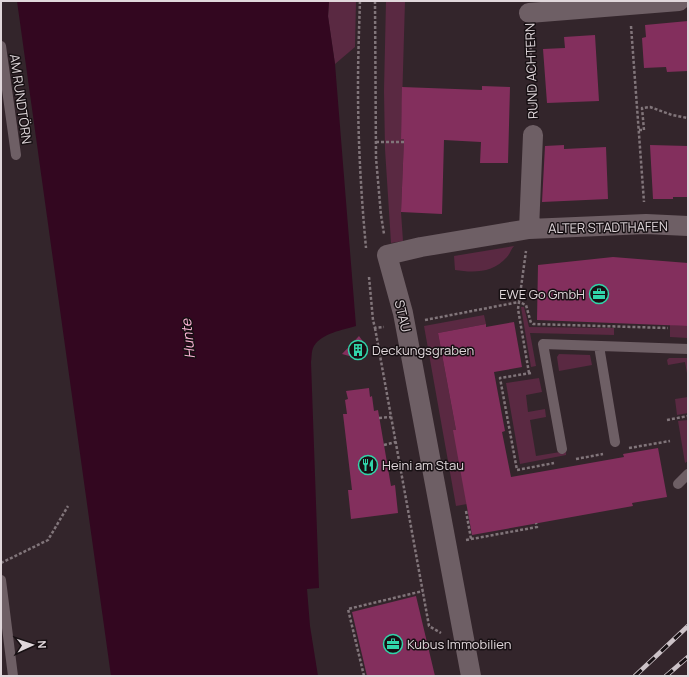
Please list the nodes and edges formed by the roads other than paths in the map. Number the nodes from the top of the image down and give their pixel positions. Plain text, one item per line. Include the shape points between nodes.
1 (679, 1) edge
2 (529, 13) road end
3 (1, 46) edge
4 (533, 135) road end
5 (16, 155) dead end
6 (688, 226) edge
7 (529, 229) junction
8 (387, 255) joint
9 (599, 346) junction
10 (688, 349) edge
11 (615, 442) dead end
12 (562, 449) dead end
13 (688, 474) edge
14 (678, 484) dead end
15 (1, 580) edge
16 (13, 676) edge
17 (471, 676) edge

1 - 2 street, RUND ACHTERN
3 - 5 lane, AM RUNDTÖRN
4 - 7 street, ALTER STADTHAFEN
6 - 7 street, ALTER STADTHAFEN via 646,224
7 - 8 street, ALTER STADTHAFEN
8 - 17 street, STAU via 405,323
9 - 10 lane
9 - 11 lane
9 - 12 lane via 543,344
13 - 14 lane
15 - 16 lane

